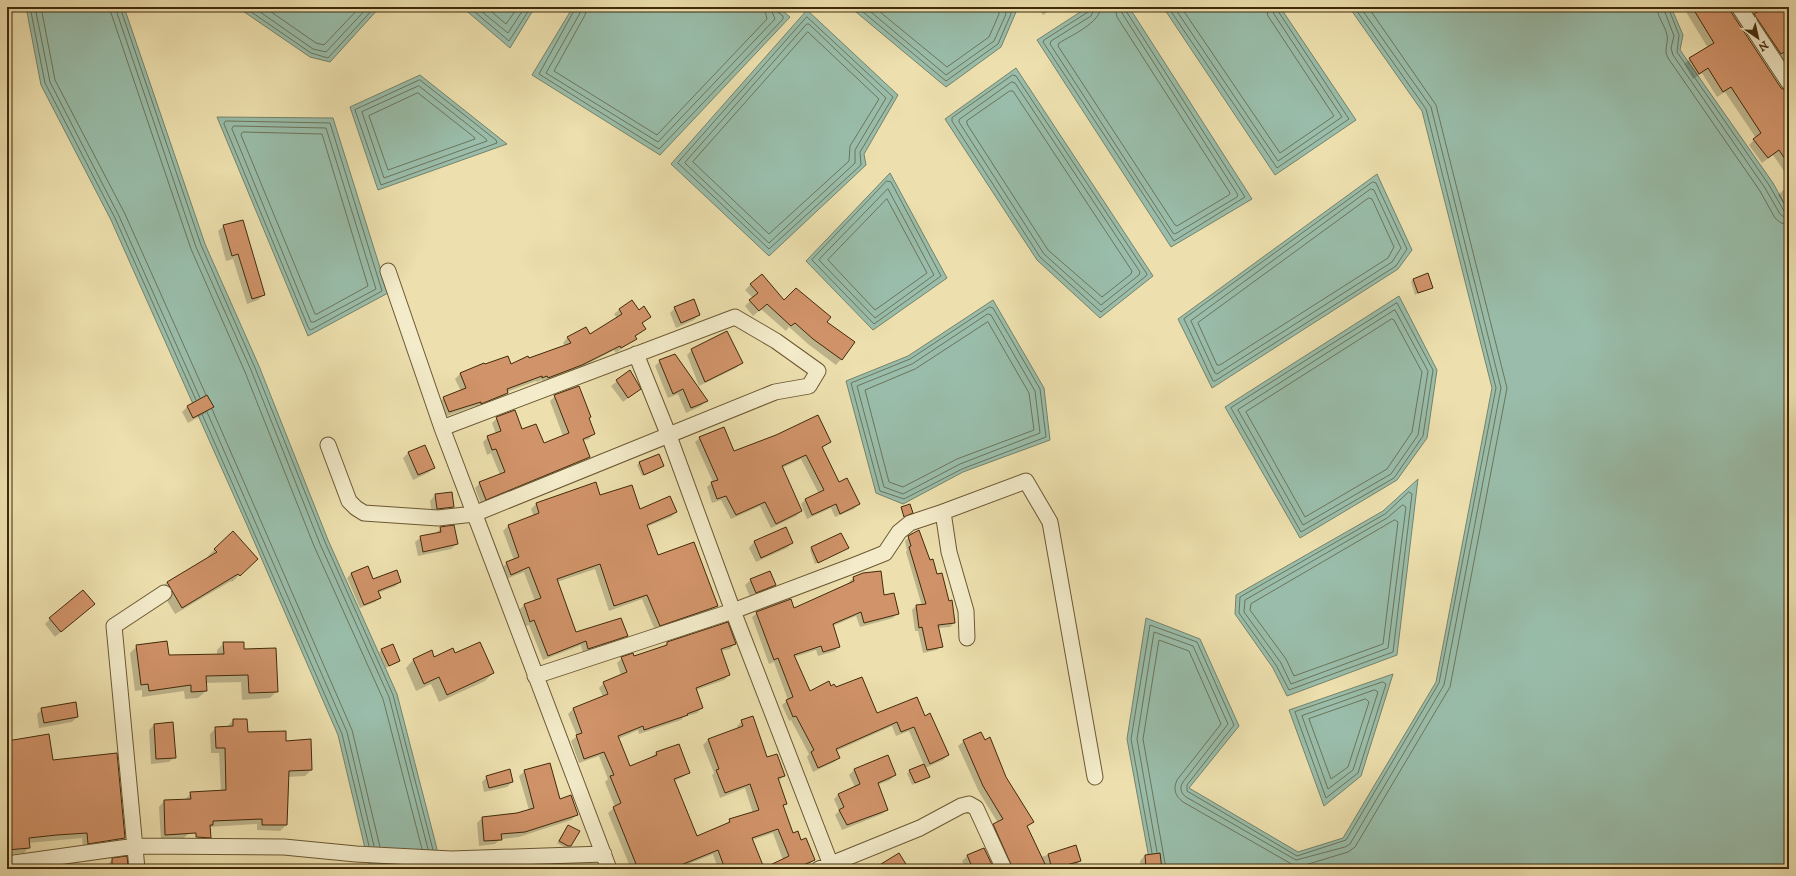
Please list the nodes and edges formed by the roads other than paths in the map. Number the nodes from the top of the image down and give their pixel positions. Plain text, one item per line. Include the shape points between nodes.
1 (1739, 7) edge
2 (1789, 83) edge
3 (388, 271) dead end
4 (636, 354) junction
5 (442, 428) junction
6 (669, 436) junction
7 (328, 445) dead end
8 (943, 512) junction
9 (474, 514) junction
10 (164, 593) dead end
11 (733, 611) junction
12 (967, 638) dead end
13 (535, 676) junction
14 (1095, 777) dead end
15 (136, 846) junction
16 (604, 854) junction
17 (7, 864) edge
18 (825, 867) edge
19 (137, 869) edge
20 (609, 869) edge
21 (1004, 869) edge

1 - 2 street
3 - 5 street
4 - 5 street
4 - 6 street
4 - 6 street via 735,317 776,341 818,371 809,386 775,392
5 - 9 street
6 - 9 street
6 - 11 street
7 - 9 street via 350,501 364,513 438,518
8 - 11 street via 910,523 899,532 885,552
8 - 12 street via 949,552 966,611
8 - 14 street via 1026,481 1050,522
9 - 13 street
10 - 15 street via 114,626
11 - 13 street
11 - 18 street
13 - 16 street
15 - 16 street via 284,847 451,859
15 - 17 street
15 - 19 street
16 - 20 street
18 - 21 street via 920,828 969,804 976,808

